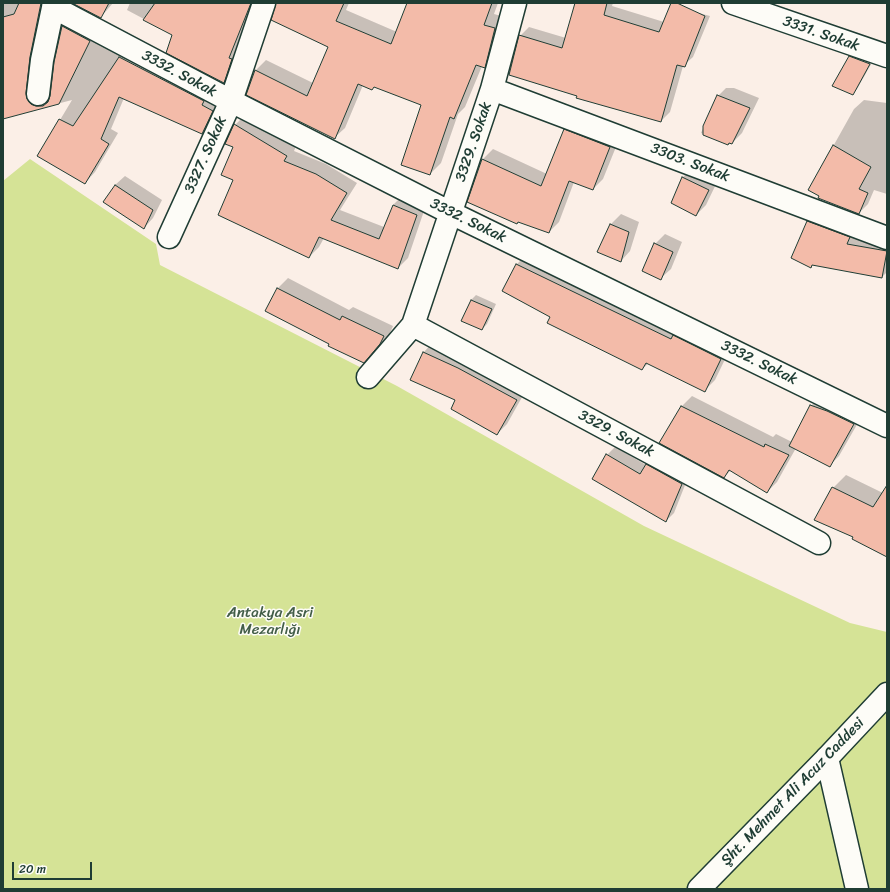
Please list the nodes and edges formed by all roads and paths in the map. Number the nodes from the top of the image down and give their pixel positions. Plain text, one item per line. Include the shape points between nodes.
1 (264, 3) edge
2 (515, 3) edge
3 (733, 3) edge
4 (54, 5) edge
5 (887, 56) edge
6 (492, 89) junction
7 (38, 94) dead end
8 (231, 101) junction
9 (449, 212) junction
10 (169, 237) dead end
11 (887, 238) edge
12 (413, 325) junction
13 (368, 377) dead end
14 (887, 426) edge
15 (819, 543) dead end
16 (887, 694) edge
17 (827, 758) junction
18 (699, 889) edge
19 (857, 889) edge

1 - 8 street, 3327. Sokak
2 - 6 street, 3329. Sokak
3 - 5 street, 3331. Sokak
4 - 7 street via 42,60
4 - 8 street, 3332. Sokak
6 - 9 street, 3329. Sokak
6 - 11 street, 3303. Sokak
8 - 9 street, 3332. Sokak
8 - 10 street, 3327. Sokak
9 - 12 street, 3329. Sokak
9 - 14 street, 3332. Sokak
12 - 13 street, 3329. Sokak
12 - 15 street, 3329. Sokak
16 - 17 street, Şht. Mehmet Ali Acuz Caddesi
17 - 18 street, Şht. Mehmet Ali Acuz Caddesi
17 - 19 street

